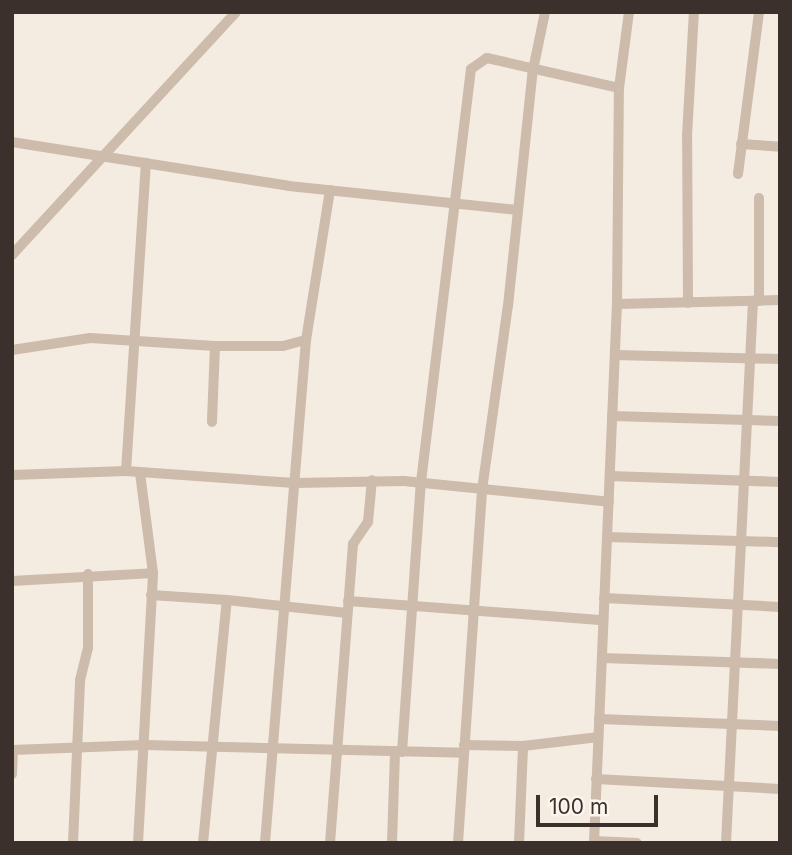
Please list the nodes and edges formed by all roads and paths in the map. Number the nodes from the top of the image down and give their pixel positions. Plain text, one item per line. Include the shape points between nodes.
1 (236, 12) edge
2 (545, 12) edge
3 (629, 12) edge
4 (694, 12) edge
5 (759, 12) edge
6 (533, 70) junction
7 (619, 88) junction
8 (12, 142) edge
9 (741, 144) junction
10 (780, 146) edge
11 (105, 153) junction
12 (146, 163) junction
13 (738, 174) dead end
14 (330, 190) junction
15 (759, 198) dead end
16 (453, 203) junction
17 (516, 210) junction
18 (12, 256) edge
19 (780, 300) edge
20 (756, 301) junction
21 (688, 303) junction
22 (617, 304) junction
23 (134, 340) junction
24 (306, 340) junction
25 (215, 346) junction
26 (12, 350) edge
27 (615, 355) junction
28 (750, 359) junction
29 (780, 359) edge
30 (612, 415) junction
31 (747, 420) junction
32 (780, 421) edge
33 (212, 422) dead end
34 (126, 471) junction
35 (139, 473) junction
36 (12, 475) edge
37 (610, 476) junction
38 (372, 480) junction
39 (744, 481) junction
40 (421, 482) junction
41 (780, 482) edge
42 (295, 483) junction
43 (482, 490) junction
44 (610, 502) junction
45 (607, 537) junction
46 (741, 541) junction
47 (780, 542) edge
48 (153, 573) junction
49 (88, 574) junction
50 (12, 581) edge
51 (151, 595) junction
52 (604, 598) junction
53 (227, 600) junction
54 (348, 601) junction
55 (413, 604) junction
56 (285, 606) junction
57 (738, 606) junction
58 (780, 607) edge
59 (476, 611) junction
60 (347, 613) junction
61 (603, 620) junction
62 (602, 657) junction
63 (736, 663) junction
64 (780, 664) edge
65 (599, 719) junction
66 (730, 723) junction
67 (780, 726) edge
68 (598, 737) junction
69 (145, 745) junction
70 (523, 746) junction
71 (209, 748) junction
72 (76, 749) junction
73 (271, 749) junction
74 (464, 749) junction
75 (13, 750) edge
76 (337, 750) junction
77 (399, 752) junction
78 (12, 774) edge
79 (596, 779) junction
80 (728, 786) junction
81 (780, 789) edge
82 (594, 842) edge
83 (73, 843) edge
84 (138, 843) edge
85 (203, 843) edge
86 (265, 843) edge
87 (330, 843) edge
88 (392, 843) edge
89 (458, 843) edge
90 (519, 843) edge
91 (637, 843) edge
92 (726, 843) edge

1 - 11 street
2 - 6 street
3 - 7 street
4 - 21 street via 687,136
5 - 9 street
6 - 7 street
6 - 16 street via 487,58 474,64
6 - 17 street
7 - 22 street
8 - 11 street
9 - 10 street
9 - 13 street
11 - 12 street
11 - 18 street
12 - 14 street
12 - 23 street
14 - 16 street
14 - 24 street
15 - 20 street
16 - 17 street
16 - 40 street
17 - 43 street via 508,306
19 - 20 street
20 - 21 street
20 - 28 street
21 - 22 street
22 - 27 street
23 - 25 street
23 - 26 street via 69,339
23 - 34 street
24 - 25 street via 283,346
24 - 42 street
25 - 33 street
27 - 28 street
27 - 30 street
28 - 29 street
28 - 31 street
30 - 31 street
30 - 37 street
31 - 32 street
31 - 39 street
34 - 35 street
34 - 36 street
35 - 42 street
35 - 48 street
37 - 39 street
37 - 44 street
38 - 40 street
38 - 42 street
38 - 54 street via 368,522 353,544
39 - 41 street
39 - 46 street
40 - 43 street
40 - 55 street
42 - 56 street
43 - 44 street
43 - 59 street
44 - 45 street
45 - 46 street
45 - 52 street
46 - 47 street
46 - 57 street
48 - 49 street
48 - 51 street
49 - 50 street
49 - 72 street via 88,648 80,680
51 - 53 street
51 - 69 street
52 - 57 street
52 - 61 street
53 - 56 street
53 - 71 street
54 - 55 street
54 - 60 street
55 - 59 street
55 - 77 street
56 - 60 street
56 - 73 street
57 - 58 street
57 - 63 street
59 - 61 street
59 - 74 street
60 - 76 street
61 - 62 street
62 - 63 street
62 - 65 street
63 - 64 street
63 - 66 street
65 - 66 street
65 - 68 street
66 - 67 street
66 - 80 street
68 - 70 street
68 - 79 street
69 - 71 street
69 - 72 street
69 - 84 street
70 - 74 street
70 - 90 street
71 - 73 street
71 - 85 street
72 - 75 street
72 - 83 street
73 - 76 street
73 - 86 street
74 - 77 street
74 - 89 street
75 - 78 street
76 - 77 street
76 - 87 street
77 - 88 street
79 - 80 street
79 - 82 street
80 - 81 street
80 - 92 street
82 - 91 street

